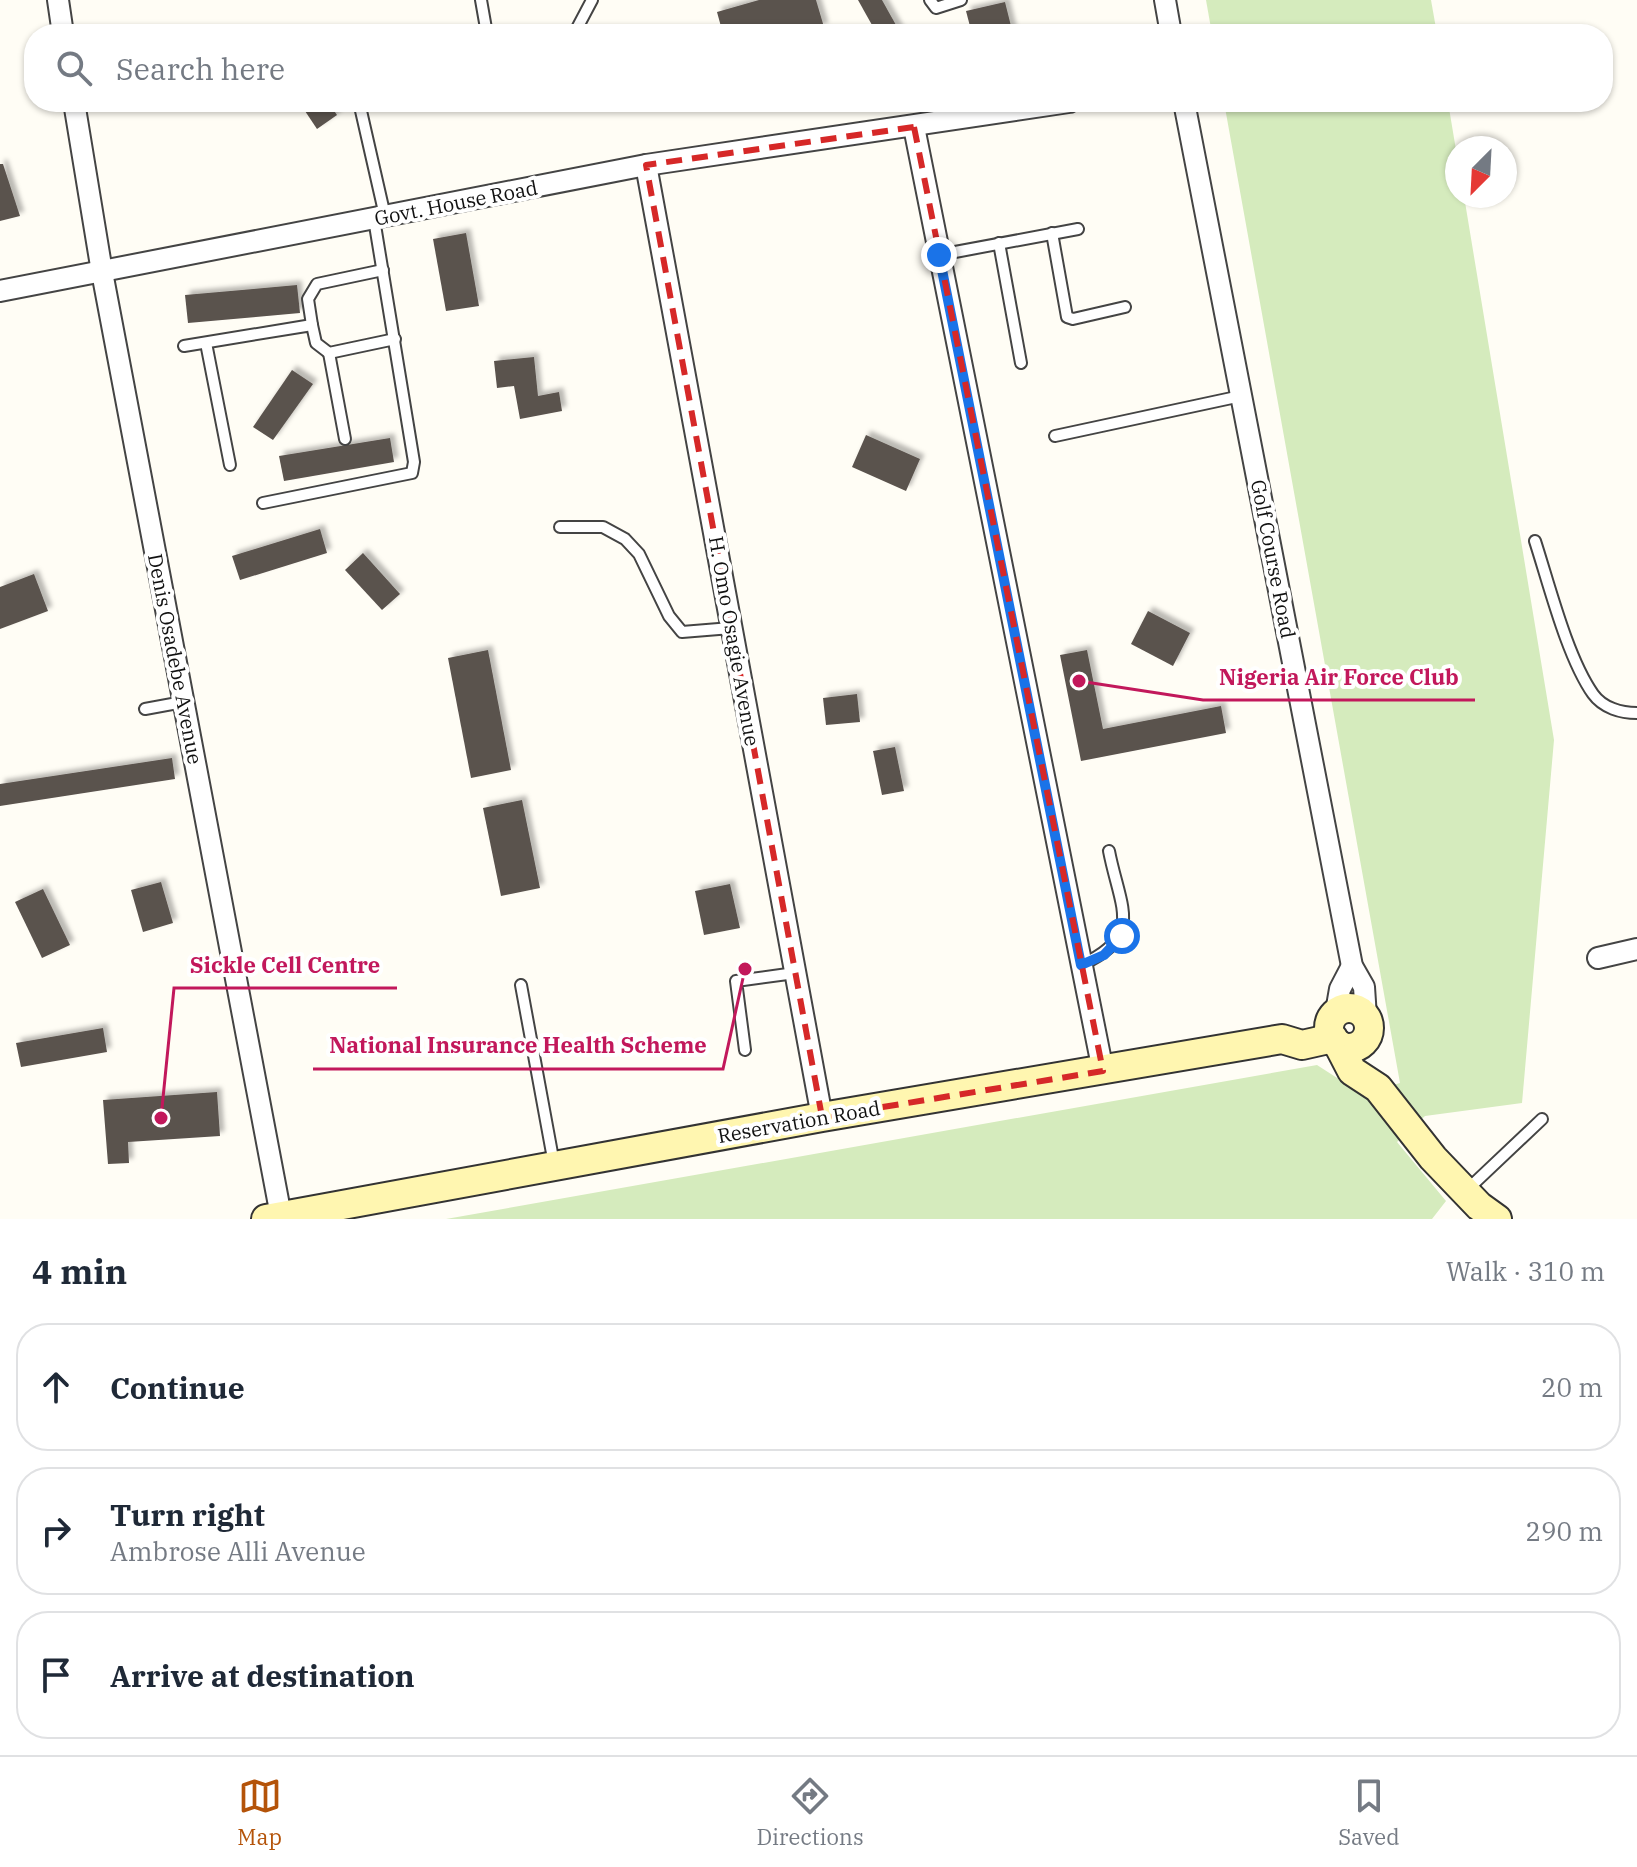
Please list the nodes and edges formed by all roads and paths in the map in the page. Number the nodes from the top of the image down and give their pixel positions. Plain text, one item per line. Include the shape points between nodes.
1 (58, 0) edge
2 (481, 0) edge
3 (592, 0) edge
4 (930, 0) edge
5 (961, 0) edge
6 (1165, 0) edge
7 (62, 24) edge
8 (485, 24) edge
9 (579, 24) edge
10 (1169, 24) edge
11 (76, 112) edge
12 (361, 112) edge
13 (1007, 112) edge
14 (1186, 112) edge
15 (914, 127) junction
16 (646, 165) junction
17 (380, 217) junction
18 (1078, 229) dead end
19 (1052, 233) junction
20 (999, 243) junction
21 (939, 255) junction
22 (383, 270) junction
23 (102, 272) junction
24 (0, 291) edge
25 (1125, 307) dead end
26 (312, 325) junction
27 (395, 339) junction
28 (206, 343) junction
29 (184, 346) dead end
30 (329, 353) junction
31 (1021, 363) dead end
32 (1241, 396) junction
33 (1055, 436) dead end
34 (345, 439) dead end
35 (230, 465) dead end
36 (263, 503) dead end
37 (560, 527) dead end
38 (1535, 541) dead end
39 (731, 628) junction
40 (183, 702) junction
41 (145, 709) dead end
42 (1637, 713) edge
43 (1109, 851) dead end
44 (1637, 949) edge
45 (1598, 958) dead end
46 (1081, 965) junction
47 (1352, 966) junction
48 (795, 973) junction
49 (521, 985) dead end
50 (1367, 1026) junction
51 (1335, 1028) junction
52 (745, 1050) dead end
53 (1103, 1071) junction
54 (1378, 1088) junction
55 (822, 1117) junction
56 (1542, 1119) dead end
57 (555, 1166) junction
58 (1476, 1209) edge
59 (274, 1218) edge

1 - 7 street
2 - 8 lane
3 - 9 lane
4 - 5 lane via 936,8
6 - 10 street
11 - 23 street, Denis Osadebe Avenue
12 - 17 lane
13 - 15 street, Govt. House Road
14 - 32 street, Golf Course Road
15 - 16 street, Govt. House Road
15 - 21 street
16 - 17 street, Govt. House Road
16 - 39 street, H. Omo Osagie Avenue
17 - 22 lane
17 - 23 street, Govt. House Road
18 - 19 lane
19 - 20 lane
19 - 25 lane via 1067,317
20 - 21 lane
20 - 31 lane
21 - 46 street
22 - 26 lane via 317,284 308,299
22 - 27 lane
23 - 24 street, Govt. House Road
23 - 40 street, Denis Osadebe Avenue
26 - 28 lane
26 - 30 lane via 316,343
27 - 30 lane
27 - 36 lane via 412,473
28 - 29 lane
28 - 35 lane
30 - 34 lane
32 - 33 lane
32 - 47 street, Golf Course Road
37 - 39 lane via 603,527 625,539 639,554 682,632
38 - 42 lane via 1561,624 1593,694 1618,712
39 - 48 street, H. Omo Osagie Avenue
40 - 41 lane
40 - 59 street, Denis Osadebe Avenue
43 - 46 lane via 1122,936 1104,955
44 - 45 street
46 - 53 street
47 - 50 street, Golf Course Road via 1364,987
47 - 51 street via 1340,989
48 - 52 lane via 736,981
48 - 55 street, H. Omo Osagie Avenue
49 - 57 lane
50 - 51 street, Reservation Road via 1352,1047
50 - 54 street via 1378,1064
51 - 53 street, Reservation Road via 1302,1045 1282,1039
51 - 54 street via 1352,1071
53 - 55 street, Reservation Road
54 - 58 street
55 - 57 street, Reservation Road
56 - 58 lane
57 - 59 street, Reservation Road

